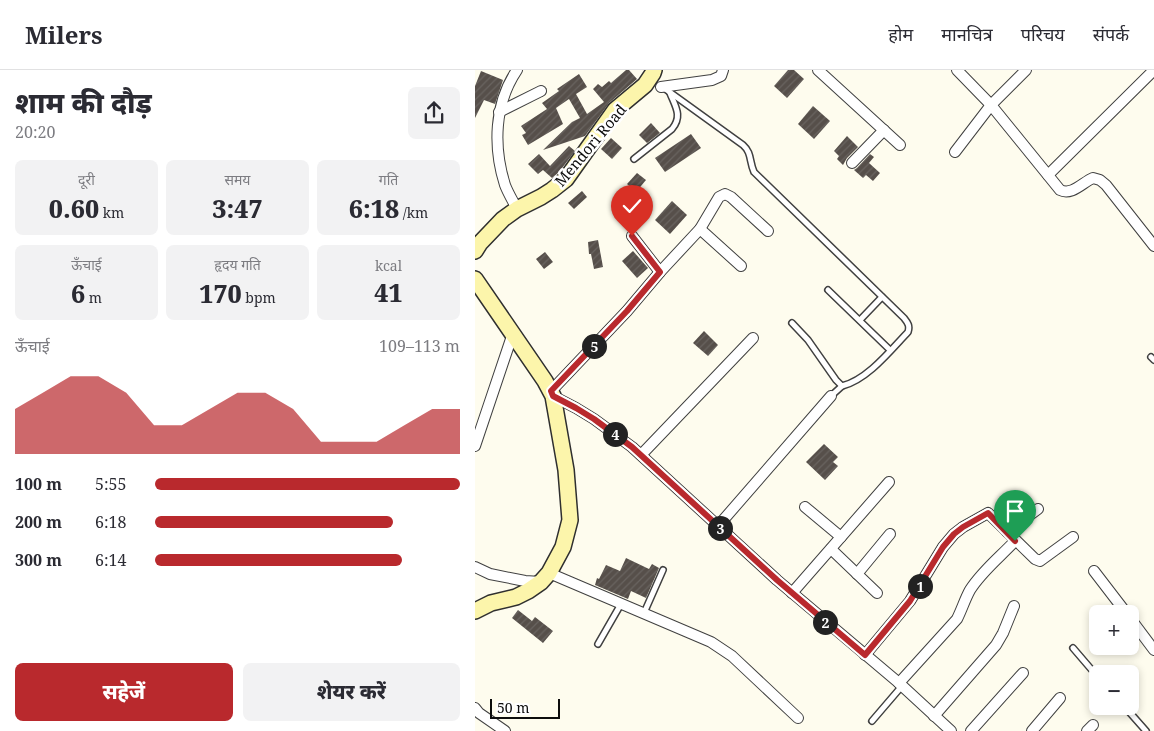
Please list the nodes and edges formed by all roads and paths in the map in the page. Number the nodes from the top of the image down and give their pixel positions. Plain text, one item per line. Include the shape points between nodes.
1 (517, 70) edge
2 (723, 70) edge
3 (818, 70) edge
4 (957, 70) edge
5 (1026, 70) edge
6 (1154, 70) edge
7 (659, 82) edge
8 (541, 91) dead end
9 (991, 106) junction
10 (499, 112) junction
11 (884, 130) junction
12 (901, 145) dead end
13 (955, 152) dead end
14 (634, 159) dead end
15 (852, 163) dead end
16 (1048, 176) junction
17 (517, 209) junction
18 (700, 229) junction
19 (768, 231) dead end
20 (632, 236) dead end
21 (1154, 246) edge
22 (475, 251) edge
23 (741, 266) dead end
24 (660, 272) junction
25 (475, 279) edge
26 (828, 290) dead end
27 (882, 297) junction
28 (860, 320) junction
29 (792, 323) dead end
30 (513, 333) junction
31 (753, 338) dead end
32 (891, 350) junction
33 (842, 386) junction
34 (552, 394) junction
35 (831, 396) joint
36 (475, 446) edge
37 (641, 455) junction
38 (889, 482) dead end
39 (805, 507) dead end
40 (1039, 509) dead end
41 (719, 526) junction
42 (1007, 532) junction
43 (890, 534) dead end
44 (841, 537) junction
45 (1073, 537) dead end
46 (1015, 541) junction
47 (831, 549) junction
48 (475, 567) edge
49 (663, 570) dead end
50 (1094, 570) dead end
51 (857, 574) junction
52 (545, 577) junction
53 (792, 593) junction
54 (877, 593) dead end
55 (621, 603) junction
56 (1120, 605) edge
57 (1014, 606) dead end
58 (475, 610) edge
59 (644, 613) junction
60 (1139, 630) edge
61 (598, 644) dead end
62 (1073, 648) dead end
63 (1154, 650) edge
64 (865, 655) junction
65 (1089, 667) edge
66 (1023, 673) dead end
67 (901, 684) junction
68 (1060, 698) dead end
69 (475, 708) edge
70 (1132, 715) edge
71 (934, 716) junction
72 (799, 718) dead end
73 (872, 721) dead end
74 (505, 731) edge
75 (951, 731) edge
76 (971, 731) edge
77 (1032, 731) edge
78 (1146, 731) edge

1 - 10 street
2 - 7 street via 721,76 713,80
3 - 11 street
4 - 9 street
5 - 9 street
6 - 16 street
7 - 14 lane via 678,118 677,124
7 - 17 main road, Mendori Road via 645,85 615,110 565,179 541,197
7 - 27 lane via 743,144 751,156 754,172
8 - 10 street
9 - 13 street
9 - 16 street
10 - 17 street via 499,162
11 - 12 street
11 - 15 street
16 - 21 street via 1066,192 1093,178 1100,180
17 - 22 main road, Mendori Road via 503,219
18 - 19 street via 719,197 725,194
18 - 23 street
18 - 24 street
20 - 24 street
24 - 34 street
25 - 30 main road
26 - 28 lane
27 - 28 lane
27 - 32 lane via 909,328
28 - 32 lane
29 - 33 lane
30 - 34 main road
30 - 36 street
31 - 37 street
32 - 33 lane via 863,377
33 - 35 lane
34 - 37 street via 594,419
34 - 52 main road via 566,470 570,520 563,547
35 - 41 street
37 - 41 street
38 - 44 street
39 - 44 street
40 - 42 street
41 - 53 street
42 - 46 street
42 - 64 street via 988,513 954,534 910,601
43 - 51 street
44 - 47 street
45 - 46 street via 1040,561
46 - 67 street via 981,575 969,591 957,618
47 - 51 street
47 - 53 street
48 - 52 street via 490,574 525,581
49 - 59 lane
50 - 56 street
51 - 54 street
52 - 55 street
52 - 58 main road via 516,597
53 - 64 street
55 - 59 street
55 - 61 lane
57 - 71 street via 996,645
59 - 72 street via 721,647
60 - 63 street
62 - 65 lane
64 - 67 street
66 - 76 street
67 - 71 street
67 - 73 lane
68 - 77 street
69 - 74 street
70 - 78 lane
71 - 75 street

